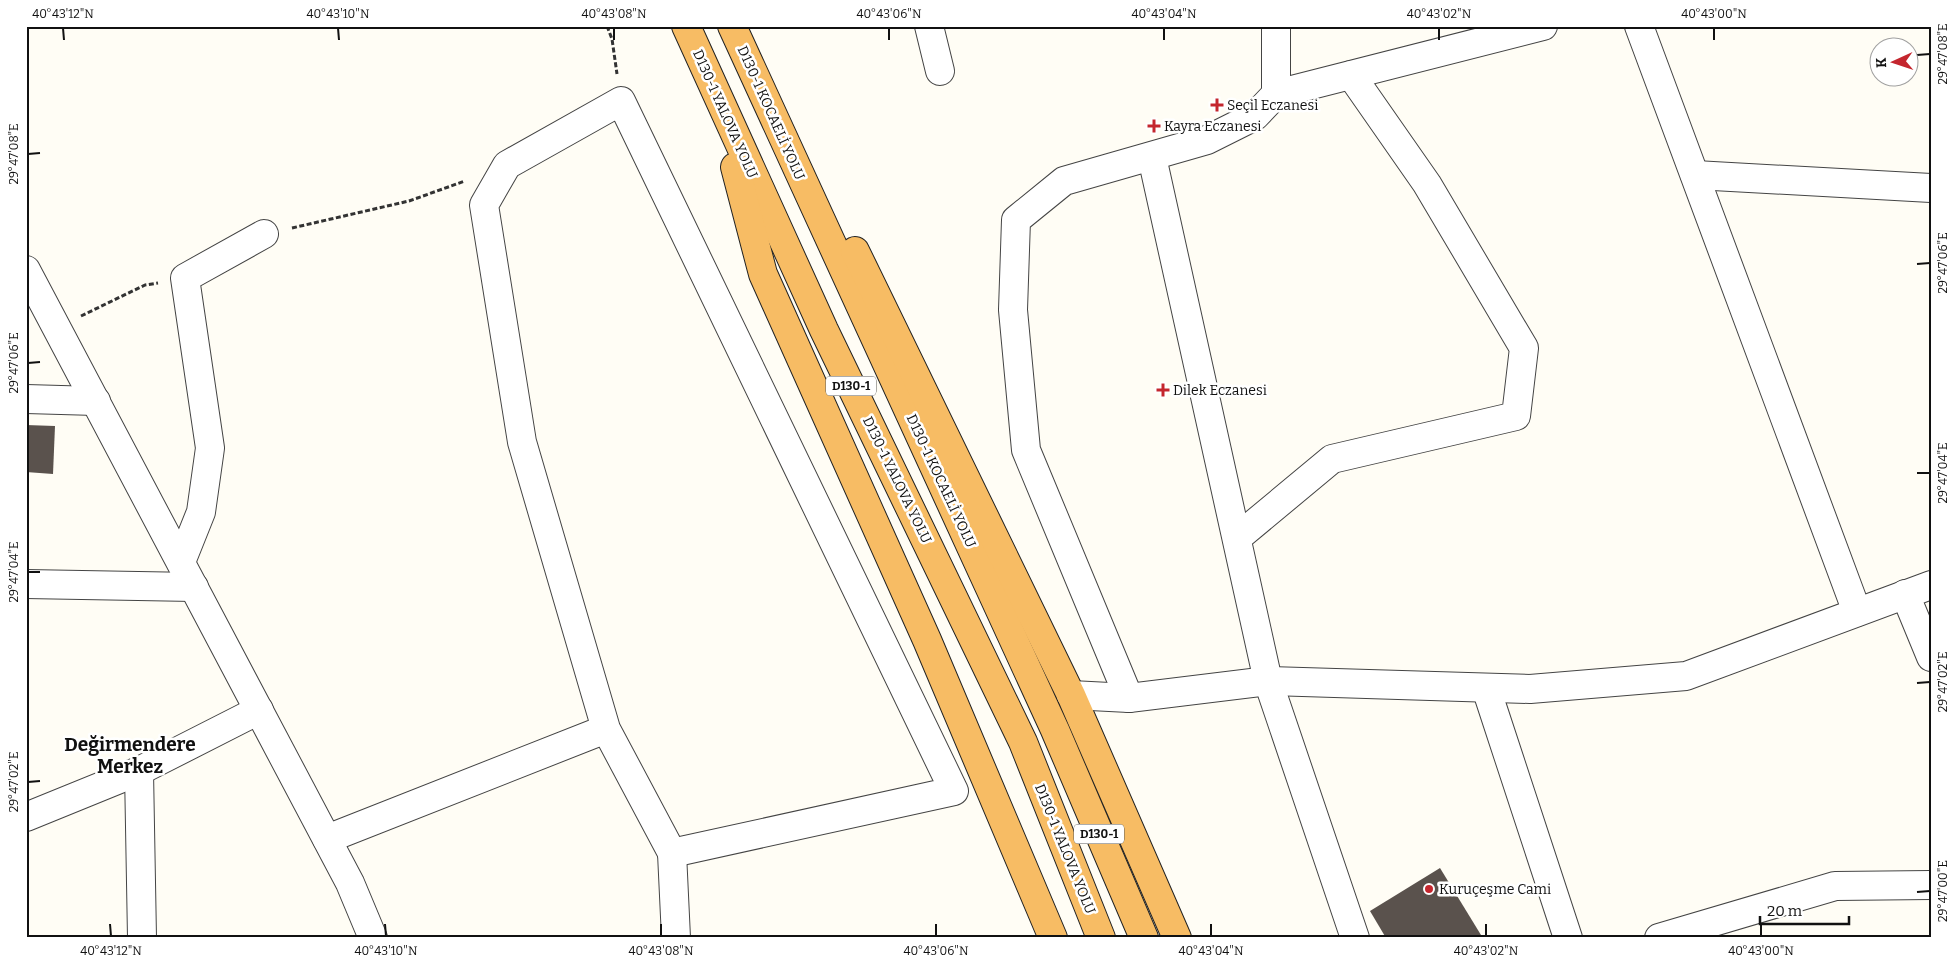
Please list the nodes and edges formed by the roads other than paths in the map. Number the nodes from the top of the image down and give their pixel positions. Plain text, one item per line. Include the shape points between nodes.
1 (686, 26) edge
2 (732, 26) edge
3 (929, 26) edge
4 (1276, 26) edge
5 (1543, 26) edge
6 (1639, 26) edge
7 (749, 67) junction
8 (940, 71) dead end
9 (1351, 75) junction
10 (715, 93) junction
11 (1276, 94) junction
12 (1152, 156) junction
13 (1694, 175) junction
14 (1931, 188) edge
15 (264, 234) road end
16 (26, 270) edge
17 (26, 399) edge
18 (96, 401) junction
19 (1237, 538) junction
20 (180, 562) junction
21 (26, 584) edge
22 (1931, 585) edge
23 (194, 587) junction
24 (1905, 594) junction
25 (1856, 612) junction
26 (1931, 657) edge
27 (1268, 681) junction
28 (1486, 688) junction
29 (1071, 695) junction
30 (1129, 698) junction
31 (259, 710) junction
32 (606, 730) junction
33 (138, 771) junction
34 (26, 818) edge
35 (327, 839) junction
36 (672, 853) junction
37 (1931, 885) edge
38 (142, 938) edge
39 (374, 938) edge
40 (676, 938) edge
41 (1053, 938) edge
42 (1101, 938) edge
43 (1144, 938) edge
44 (1177, 938) edge
45 (1355, 938) edge
46 (1568, 938) edge
47 (1659, 938) edge

1 - 10 highway, D130-1 YALOVA YOLU / D130-1
2 - 7 highway, D130-1 KOCAELİ YOLU / D130-1
3 - 8 street
4 - 11 street
5 - 9 street
6 - 13 street
7 - 29 highway via 846,234
7 - 43 highway, D130-1 KOCAELİ YOLU / D130-1 via 1055,730
9 - 11 street
9 - 19 street via 1427,184 1524,348 1516,416 1332,459
10 - 41 highway via 763,274 927,640
10 - 42 highway, D130-1 YALOVA YOLU / D130-1 via 824,330 1023,742
11 - 12 street via 1255,116 1239,124 1206,140
12 - 19 street
12 - 30 street via 1064,182 1016,220 1013,310 1026,450
13 - 14 street
13 - 25 street
15 - 20 street via 186,278 210,448 201,512
16 - 18 street
17 - 18 street
18 - 20 street
19 - 27 street
20 - 23 street
21 - 23 street
22 - 24 street
23 - 31 street
24 - 25 street
24 - 26 street
25 - 28 street via 1686,676 1530,689
27 - 28 street
27 - 30 street
27 - 45 street
28 - 46 street
29 - 30 street
29 - 44 highway
31 - 33 street
31 - 35 street
32 - 35 street
32 - 36 street
32 - 36 street via 522,442 484,205 507,165 621,101 954,791
33 - 34 street
33 - 38 street
35 - 39 street
36 - 40 street
37 - 47 street via 1835,886

